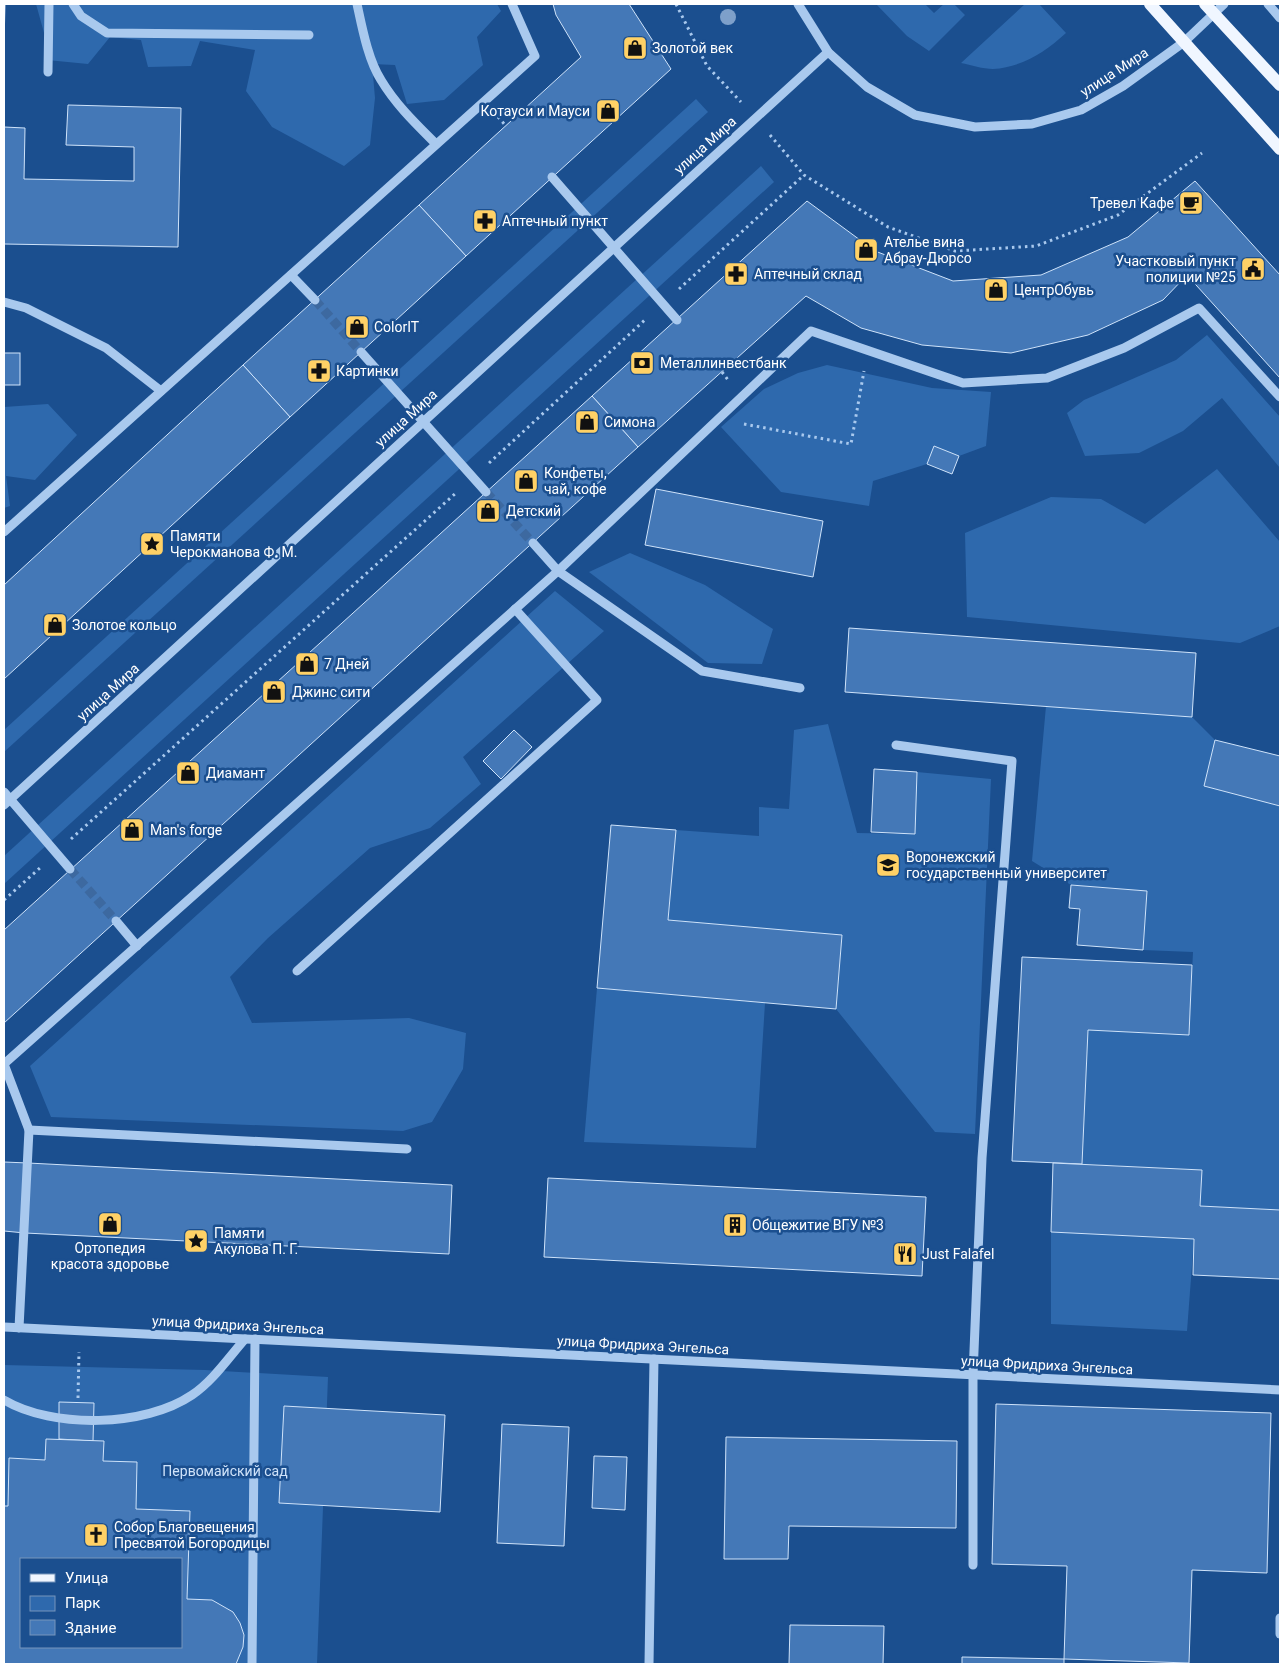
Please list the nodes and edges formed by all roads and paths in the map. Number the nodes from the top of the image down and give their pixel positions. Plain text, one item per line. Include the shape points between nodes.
1 (49, 4) edge
2 (73, 4) edge
3 (357, 4) edge
4 (512, 4) edge
5 (676, 4) edge
6 (798, 4) edge
7 (1150, 4) edge
8 (1224, 4) edge
9 (1268, 4) edge
10 (1209, 8) edge
11 (1280, 18) edge
12 (309, 35) dead end
13 (1184, 42) junction
14 (828, 52) junction
15 (48, 72) dead end
16 (1280, 85) edge
17 (756, 118) junction
18 (436, 144) junction
19 (1280, 149) edge
20 (1202, 154) dead end
21 (804, 175) junction
22 (552, 177) dead end
23 (614, 247) junction
24 (291, 275) junction
25 (314, 300) tunnel mouth
26 (4, 302) edge
27 (663, 303) junction
28 (677, 320) dead end
29 (361, 352) tunnel mouth
30 (868, 352) junction
31 (161, 391) junction
32 (1280, 397) edge
33 (718, 419) junction
34 (424, 421) junction
35 (473, 478) junction
36 (486, 492) tunnel mouth
37 (4, 532) edge
38 (533, 543) tunnel mouth
39 (558, 571) junction
40 (515, 609) junction
41 (800, 688) dead end
42 (896, 745) dead end
43 (6, 799) edge
44 (56, 853) junction
45 (70, 869) tunnel mouth
46 (4, 900) edge
47 (116, 922) tunnel mouth
48 (137, 946) junction
49 (297, 971) dead end
50 (30, 1130) junction
51 (407, 1149) dead end
52 (4, 1328) edge
53 (19, 1328) junction
54 (250, 1339) junction
55 (79, 1352) dead end
56 (654, 1359) junction
57 (973, 1375) junction
58 (1280, 1390) edge
59 (4, 1400) edge
60 (78, 1403) dead end
61 (973, 1565) dead end
62 (1280, 1618) edge
63 (1280, 1634) edge
64 (252, 1664) edge
65 (649, 1664) edge

1 - 15 street
2 - 12 street via 81,16 107,34
3 - 18 street via 380,79 402,110
4 - 18 street via 535,56
5 - 17 path via 707,66
6 - 14 street, улица Мира
7 - 13 main road
8 - 10 street, улица Мира
9 - 11 street
10 - 13 street, улица Мира
10 - 16 main road
13 - 14 street, улица Мира via 1123,86 1080,110 1032,124 975,127 915,115 866,87
13 - 19 main road
14 - 17 street, улица Мира
17 - 21 path
17 - 23 street, улица Мира
18 - 24 street
20 - 21 path via 1118,215 1036,246 955,251 888,226
21 - 27 path
22 - 23 street
23 - 27 street
23 - 34 street, улица Мира
24 - 25 street
24 - 31 street
26 - 31 street via 26,308 106,348
27 - 28 street
27 - 35 path
29 - 34 street
30 - 32 street via 962,383 1048,378 1124,348 1199,308
30 - 33 street via 811,331
30 - 33 path via 851,444
31 - 37 street
33 - 39 street
34 - 35 street
34 - 43 street, улица Мира
35 - 36 street
35 - 44 path
38 - 39 street
39 - 40 street
39 - 41 street via 702,672
40 - 48 street
40 - 49 street via 597,700
42 - 57 street via 1012,761 982,1158
43 - 44 street
44 - 45 street
44 - 46 path
47 - 48 street
48 - 50 street via 4,1064
50 - 51 street
50 - 53 street
52 - 53 street, улица Фридриха Энгельса
53 - 54 street, улица Фридриха Энгельса
54 - 56 street, улица Фридриха Энгельса
54 - 59 street via 194,1393 178,1404 162,1409 117,1418 59,1419 40,1416
54 - 64 street
55 - 60 path
56 - 57 street, улица Фридриха Энгельса
56 - 65 street
57 - 58 street, улица Фридриха Энгельса
57 - 61 street
62 - 63 street

